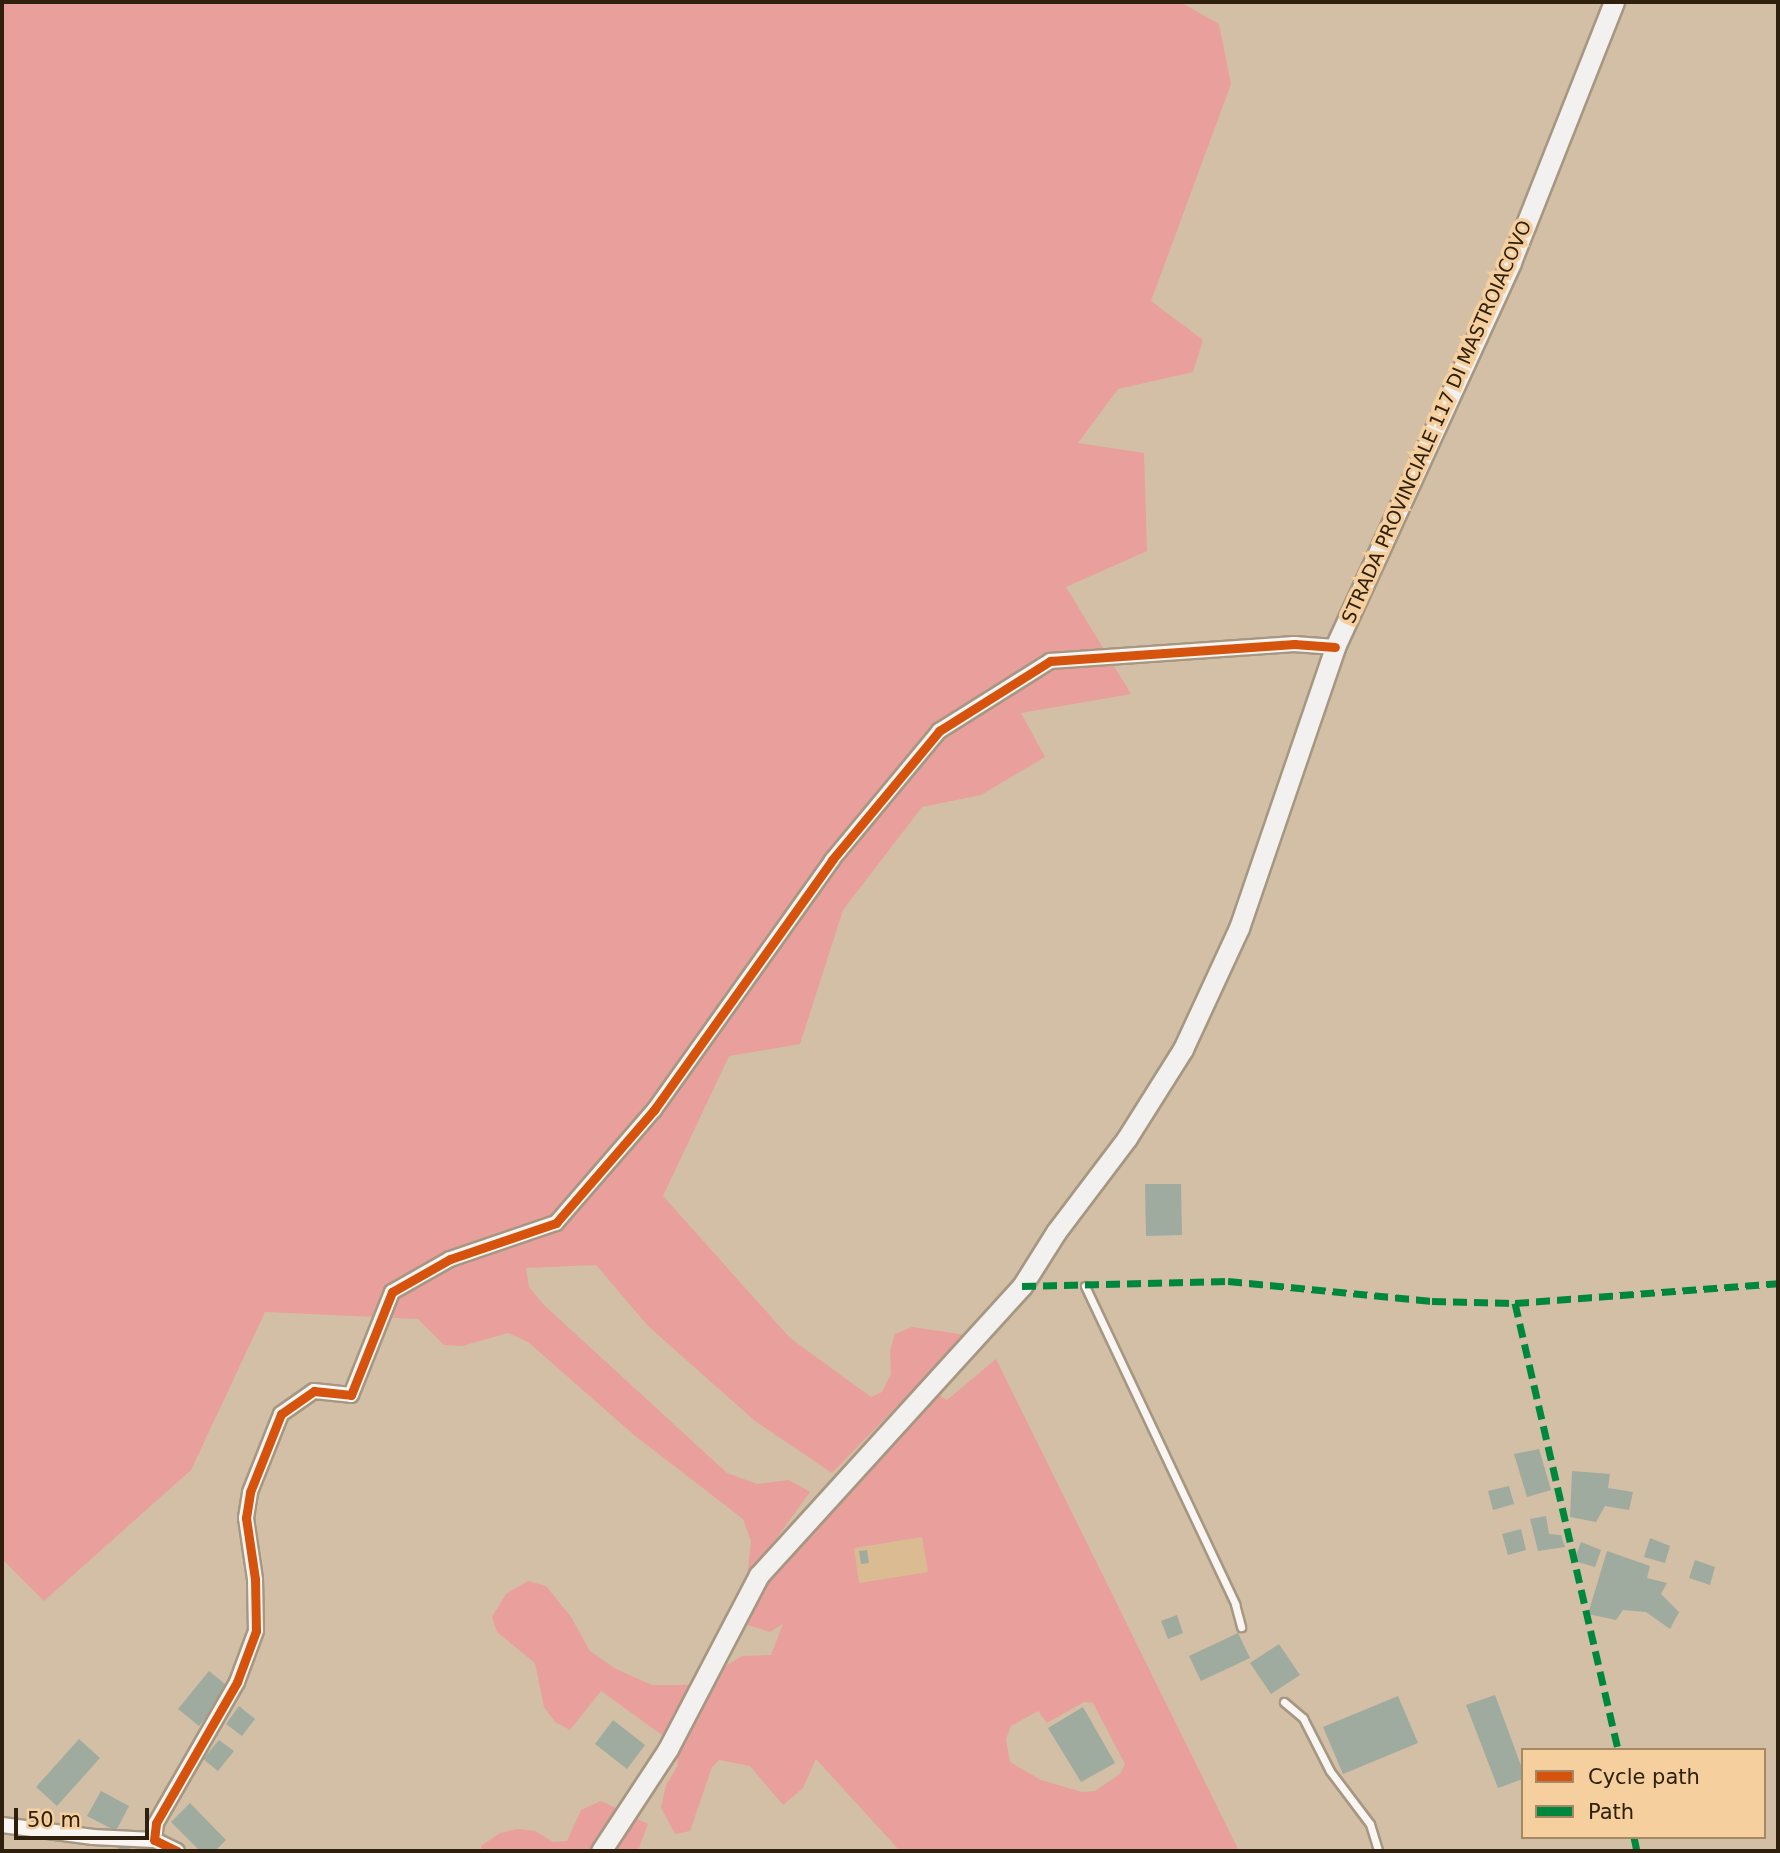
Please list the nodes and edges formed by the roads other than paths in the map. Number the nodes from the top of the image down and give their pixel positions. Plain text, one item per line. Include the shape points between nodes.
1 (1614, 2) edge
2 (1335, 647) junction
3 (1085, 1286) dead end
4 (1241, 1627) dead end
5 (1284, 1702) dead end
6 (2, 1825) edge
7 (154, 1840) junction
8 (177, 1851) edge
9 (601, 1851) edge
10 (1378, 1851) edge

1 - 2 main road, STRADA PROVINCIALE 117 DI MASTROIACOVO via 1511,262
2 - 7 street via 1294,644 1050,661 939,731 832,860 654,1110 584,1194 556,1223 450,1259 392,1292 351,1395 314,1391 281,1414 250,1492 246,1518 257,1607 249,1657 161,1812
2 - 9 main road, STRADA PROVINCIALE 117 DI MASTROIACOVO via 1239,928 1211,995 1159,1091 1022,1286 759,1575 668,1749
3 - 4 lane via 1235,1604
5 - 10 lane via 1303,1717 1330,1771 1370,1824
6 - 7 street
7 - 8 street

